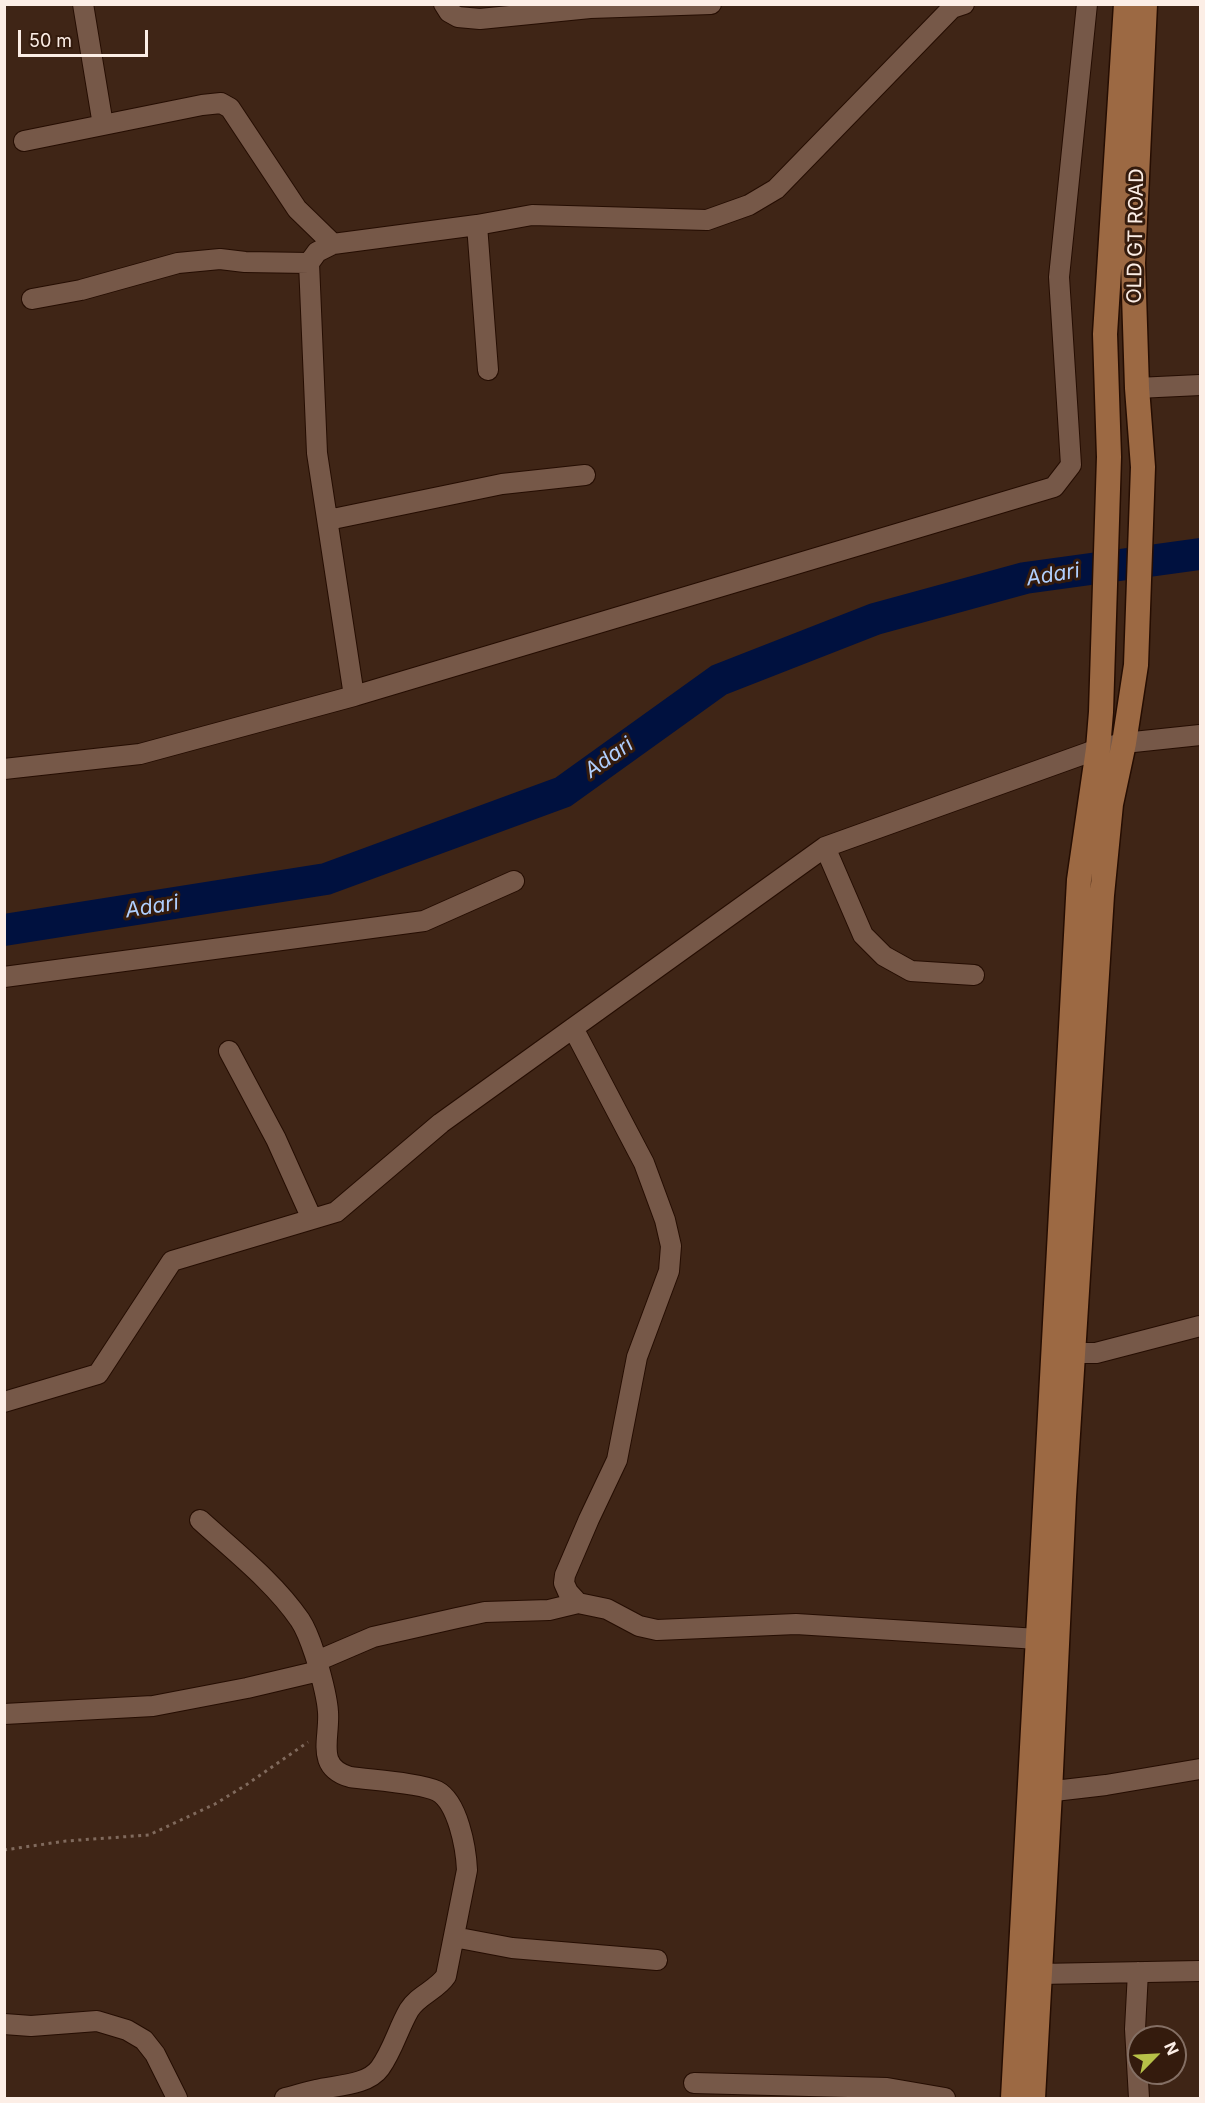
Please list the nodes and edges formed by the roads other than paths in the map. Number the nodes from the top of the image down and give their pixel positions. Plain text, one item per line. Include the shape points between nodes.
1 (84, 4) edge
2 (444, 4) edge
3 (711, 4) edge
4 (1087, 4) edge
5 (1126, 4) edge
6 (1145, 4) edge
7 (956, 6) edge
8 (103, 125) junction
9 (24, 141) dead end
10 (477, 225) junction
11 (333, 244) junction
12 (309, 262) junction
13 (32, 299) dead end
14 (488, 370) dead end
15 (1200, 385) edge
16 (1137, 388) junction
17 (585, 476) dead end
18 (327, 520) junction
19 (354, 696) junction
20 (1200, 735) edge
21 (1124, 743) junction
22 (1098, 749) junction
23 (4, 769) edge
24 (825, 847) junction
25 (514, 881) dead end
26 (974, 975) dead end
27 (4, 977) edge
28 (573, 1028) junction
29 (229, 1051) dead end
30 (312, 1219) junction
31 (1200, 1326) edge
32 (1073, 1353) junction
33 (4, 1402) edge
34 (200, 1520) dead end
35 (578, 1603) junction
36 (1038, 1639) junction
37 (318, 1666) junction
38 (4, 1714) edge
39 (1200, 1769) edge
40 (1040, 1793) junction
41 (454, 1937) junction
42 (657, 1960) dead end
43 (1200, 1971) edge
44 (1138, 1972) junction
45 (1039, 1974) junction
46 (4, 2024) edge
47 (694, 2083) dead end
48 (831, 2092) edge
49 (177, 2098) edge
50 (285, 2098) edge
51 (945, 2098) edge
52 (1013, 2098) edge
53 (1033, 2098) edge
54 (1139, 2098) edge

1 - 8 street
2 - 3 street via 458,17 480,19 590,8
4 - 19 street via 1059,277 1071,465 1054,487
5 - 22 main road, OLD GT ROAD via 1105,334 1109,457
6 - 16 main road, OLD GT ROAD via 1133,264
7 - 10 street via 776,189 748,205 707,220 532,215
8 - 9 street
8 - 11 street via 221,103 241,122 297,209
10 - 11 street
10 - 14 street
11 - 12 street via 317,252
12 - 13 street via 220,259 178,263
12 - 18 street via 317,453
15 - 16 street
16 - 21 main road, OLD GT ROAD via 1143,467 1136,665
17 - 18 street via 502,484
18 - 19 street
19 - 23 street via 140,754
20 - 21 street
21 - 22 street
21 - 32 main road, OLD GT ROAD via 1111,804 1102,895
22 - 24 street
22 - 36 main road, OLD GT ROAD via 1079,880
24 - 26 street via 863,935 884,956 911,970
24 - 28 street
25 - 27 street via 424,921
28 - 30 street via 441,1123 336,1212
28 - 35 street via 644,1164 671,1246 669,1271 637,1357 617,1460 565,1575 568,1592
29 - 30 street via 276,1139
30 - 33 street via 172,1262 98,1374
31 - 32 street via 1096,1353
32 - 40 main road, OLD GT ROAD
34 - 37 street via 293,1611 309,1637
35 - 36 street via 607,1609 639,1626 657,1630 796,1624
35 - 37 street via 549,1610 485,1612 374,1637
36 - 40 main road, OLD GT ROAD
37 - 38 street via 247,1688 153,1706
37 - 41 street via 328,1710 327,1759 338,1774 428,1788 448,1802 467,1853
39 - 40 street
40 - 45 main road
40 - 52 main road
41 - 42 street via 512,1948
41 - 50 street via 446,1976 410,2009 379,2071 352,2083
43 - 44 street
44 - 45 street
44 - 54 street via 1135,2029
45 - 53 main road
46 - 49 street via 97,2021 127,2030 144,2040 155,2054
47 - 48 street
48 - 51 street via 887,2088

